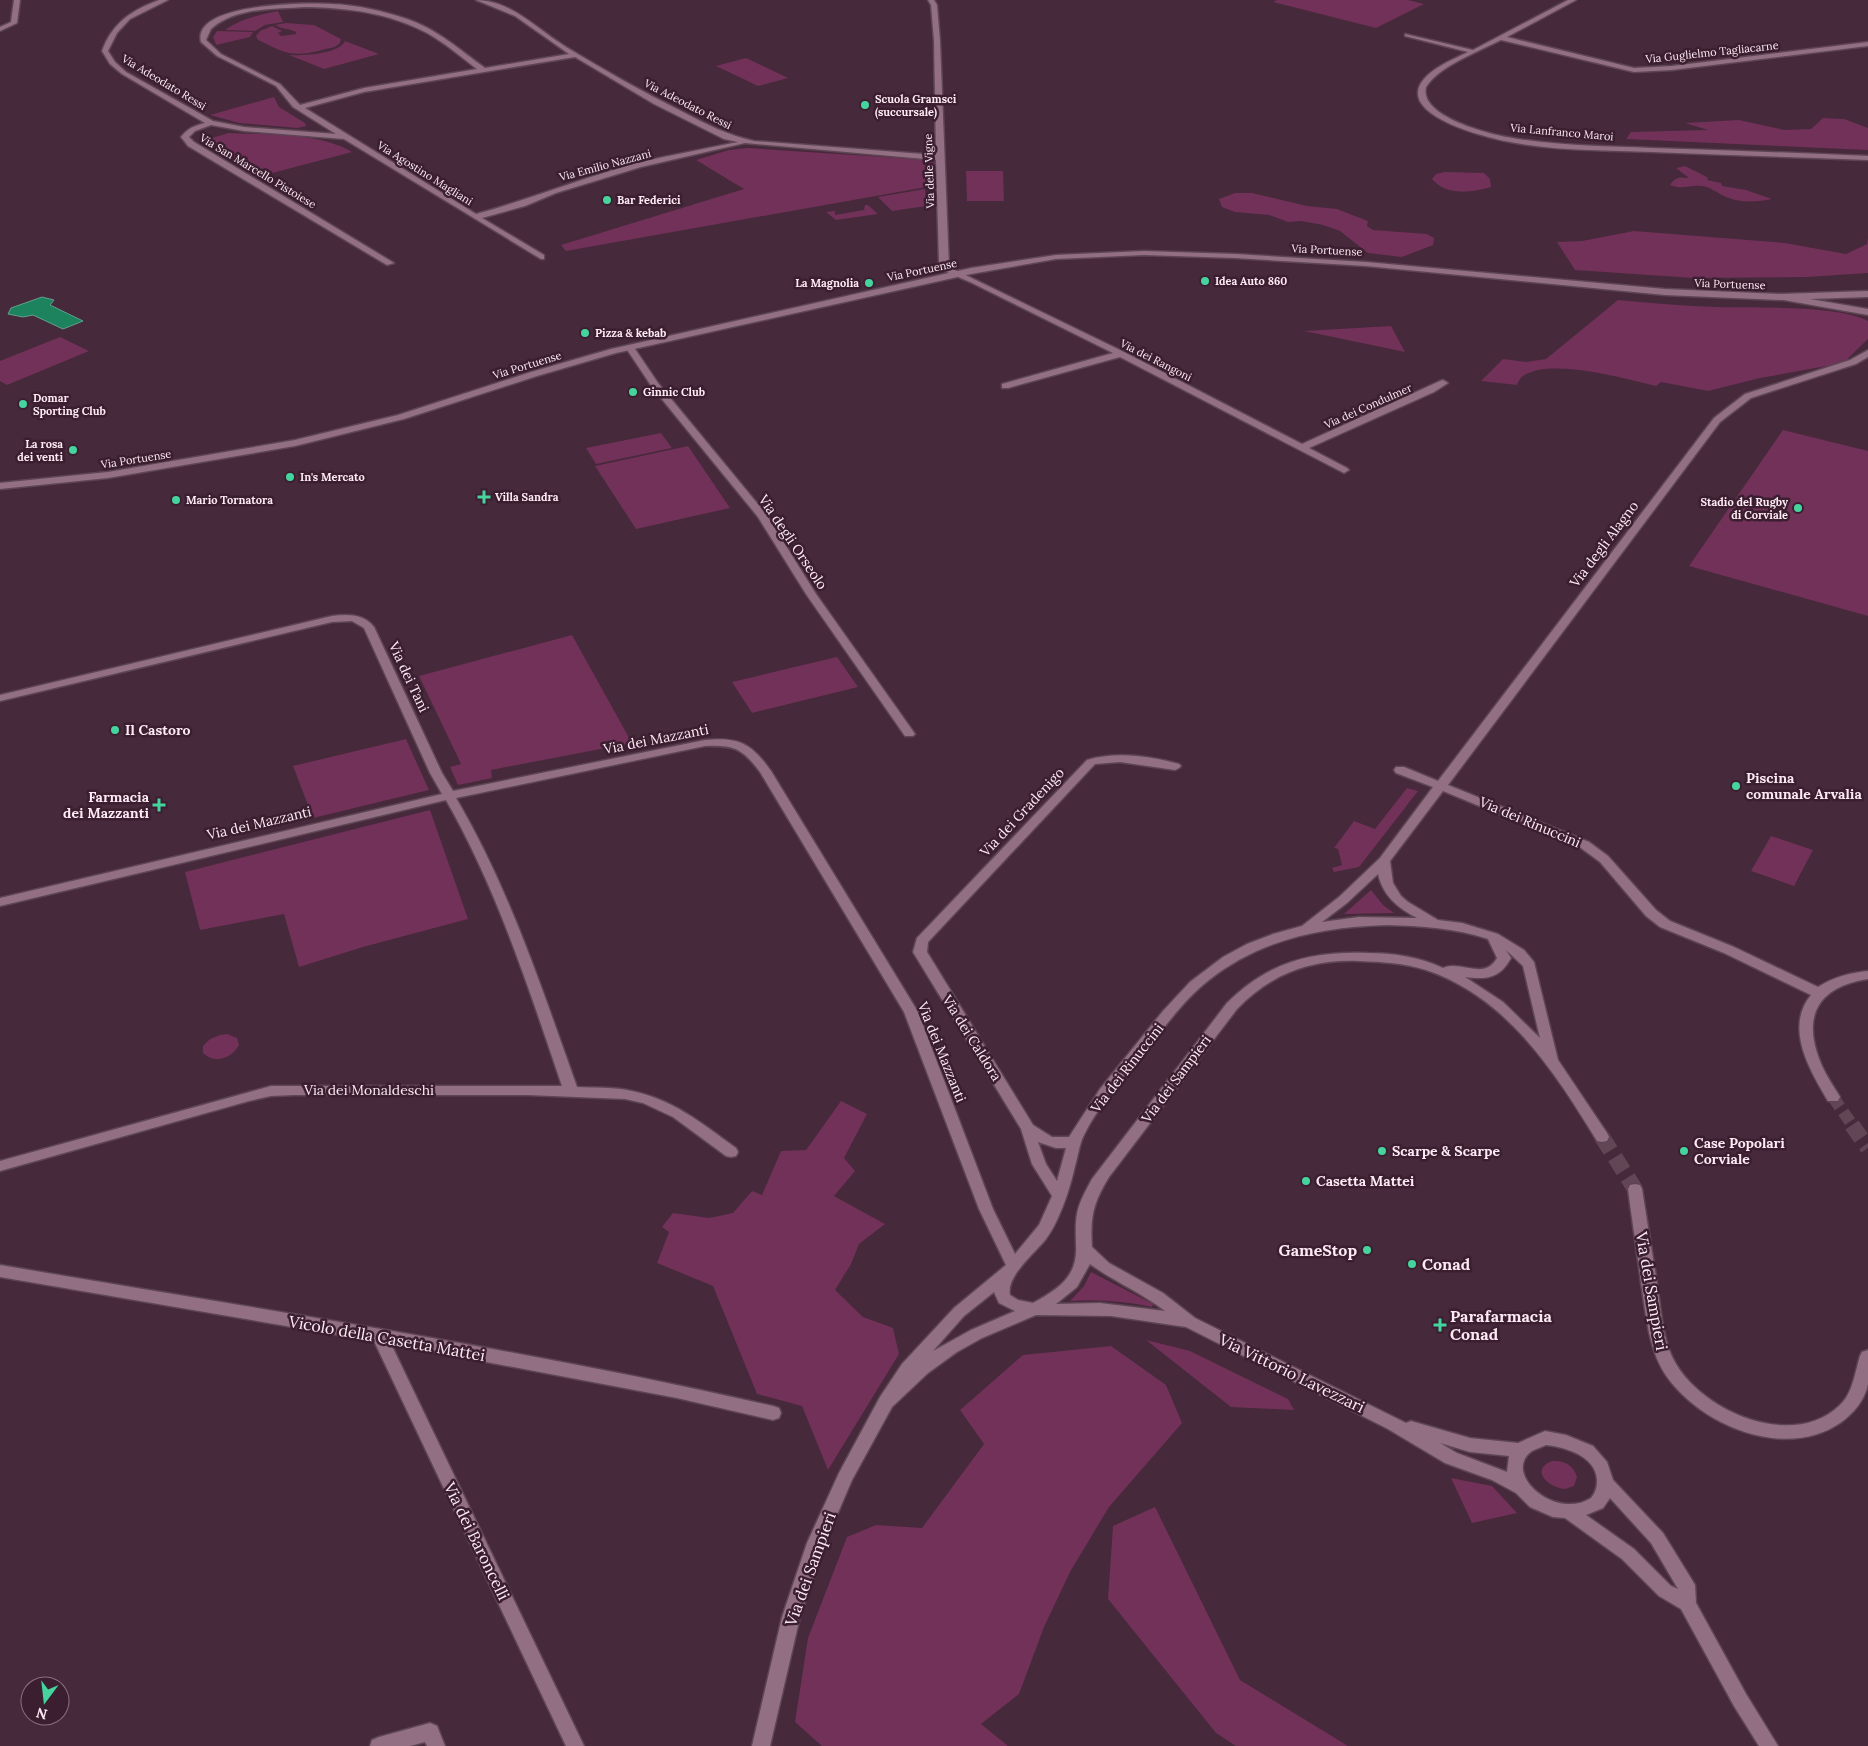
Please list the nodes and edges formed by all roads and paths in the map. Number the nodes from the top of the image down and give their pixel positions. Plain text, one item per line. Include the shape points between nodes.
1 (17, 0) edge
2 (165, 0) edge
3 (479, 0) edge
4 (1573, 0) edge
5 (279, 1) edge
6 (934, 2) edge
7 (0, 29) edge
8 (1407, 35) dead end
9 (1502, 38) junction
10 (1868, 44) edge
11 (1474, 52) junction
12 (576, 54) junction
13 (483, 70) junction
14 (299, 107) junction
15 (211, 123) junction
16 (347, 137) junction
17 (744, 142) junction
18 (940, 158) junction
19 (1868, 158) edge
20 (475, 217) junction
21 (541, 257) dead end
22 (390, 262) dead end
23 (957, 274) junction
24 (1868, 294) edge
25 (1781, 296) junction
26 (1868, 303) edge
27 (1868, 312) edge
28 (630, 348) junction
29 (1868, 353) edge
30 (1120, 354) junction
31 (1443, 383) dead end
32 (1005, 386) dead end
33 (1302, 448) junction
34 (1344, 470) dead end
35 (0, 486) edge
36 (0, 698) edge
37 (909, 734) dead end
38 (1175, 766) dead end
39 (1400, 770) dead end
40 (1442, 786) junction
41 (449, 796) junction
42 (1384, 861) junction
43 (0, 902) edge
44 (1440, 924) junction
45 (1304, 928) junction
46 (1492, 937) junction
47 (920, 946) joint
48 (1433, 967) junction
49 (1868, 975) edge
50 (1818, 993) junction
51 (1552, 1059) junction
52 (571, 1091) junction
53 (1833, 1097) tunnel mouth
54 (1028, 1129) junction
55 (1602, 1137) tunnel mouth
56 (1074, 1141) junction
57 (731, 1152) dead end
58 (0, 1166) edge
59 (1635, 1189) tunnel mouth
60 (1059, 1196) junction
61 (1086, 1251) junction
62 (1014, 1266) junction
63 (0, 1271) edge
64 (1036, 1309) junction
65 (1189, 1322) junction
66 (379, 1336) junction
67 (1868, 1356) edge
68 (886, 1402) junction
69 (773, 1413) dead end
70 (1394, 1424) junction
71 (1520, 1450) junction
72 (1606, 1483) junction
73 (1521, 1488) junction
74 (1570, 1513) junction
75 (1687, 1604) junction
76 (379, 1746) edge
77 (436, 1746) edge
78 (575, 1746) edge
79 (761, 1746) edge
80 (1769, 1746) edge

1 - 7 street via 14,23
2 - 15 street, Via Adeodato Ressi via 130,16 117,26 105,52 124,73
3 - 12 street, Via Adeodato Ressi via 517,15
4 - 9 street, Via Lanfranco Maroi
5 - 13 street, Via Agostino Magliani via 341,1 380,10 431,32
5 - 14 street, Via Agostino Magliani via 222,18 208,27 203,39 215,52 278,85
6 - 18 street, Via delle Vigne
8 - 11 street
9 - 10 street, Via Guglielmo Tagliacarne via 1634,70
9 - 11 street, Via Lanfranco Maroi
11 - 19 street, Via Lanfranco Maroi via 1445,67 1428,81 1422,89 1422,97 1434,112 1448,121 1481,133 1564,145
12 - 13 street
12 - 17 street, Via Adeodato Ressi via 657,102
13 - 14 street via 364,90
14 - 16 street, Via Agostino Magliani
15 - 16 street, Via San Marcello Pistoiese via 244,129
15 - 22 street, Via San Marcello Pistoiese via 189,131 185,139
16 - 20 street, Via Agostino Magliani
17 - 18 street, Via Adeodato Ressi
17 - 20 street, Via Emilio Nazzani via 639,165
18 - 23 street, Via delle Vigne via 943,262 945,268
20 - 21 street, Via Agostino Magliani
23 - 25 street, Via Portuense via 1010,263 1071,256 1174,254 1366,264 1665,292
23 - 28 street, Via Portuense
23 - 30 street, Via dei Rangoni
24 - 25 street, Via Portuense
25 - 26 street
25 - 27 street
28 - 35 street, Via Portuense via 576,361 402,417 311,440 136,471
28 - 37 street, Via degli Orseolo via 655,385 762,516 811,594
29 - 40 street, Via degli Alagno via 1853,362 1748,396 1717,420
30 - 32 street
30 - 33 street, Via dei Rangoni
31 - 33 street, Via dei Condulmer
33 - 34 street, Via dei Rangoni
36 - 41 street, Via dei Tani via 332,619 353,618 369,626
38 - 47 street, Via dei Gradenigo via 1116,759 1091,762
39 - 40 street
40 - 42 street, Via dei Rinuccini
40 - 50 street, Via dei Rinuccini via 1585,845 1604,859 1651,913 1665,924 1729,950
41 - 43 street, Via dei Mazzanti via 289,831
41 - 52 street, Via dei Tani via 468,828 497,891 528,966
41 - 62 street, Via dei Mazzanti via 705,743 734,744 750,750 766,771 911,1012 986,1209
42 - 44 street, Via dei Rinuccini via 1384,880 1392,894 1414,911
42 - 45 street, Via dei Rinuccini via 1343,900
44 - 45 street, Via dei Rinuccini via 1377,920
44 - 46 street, Via dei Rinuccini
45 - 56 street, Via dei Rinuccini via 1238,954 1193,987 1118,1077
46 - 48 street via 1504,958 1493,972 1472,974
46 - 51 street, Via dei Sampieri via 1519,953 1528,965
47 - 54 street, Via dei Caldora via 923,957
48 - 51 street, Via dei Sampieri via 1470,985 1499,1005
48 - 61 street, Via dei Sampieri via 1373,955 1323,957 1278,970 1243,993 1101,1177 1087,1204 1083,1221
49 - 50 street via 1835,983
50 - 53 street via 1807,1013 1806,1034 1813,1061
51 - 55 street, Via dei Sampieri
52 - 57 street, Via dei Monaldeschi via 625,1094 654,1102 678,1113
52 - 58 street, Via dei Monaldeschi via 271,1091
54 - 56 street via 1047,1140
54 - 60 street, Via dei Caldora via 1032,1152
56 - 60 street, Via dei Rinuccini
59 - 67 street, Via dei Sampieri via 1659,1344 1678,1382 1703,1404 1719,1414 1756,1428 1801,1433 1820,1428 1847,1410 1855,1398
60 - 62 street, Via dei Rinuccini via 1044,1231
61 - 64 street, Via dei Sampieri via 1082,1268 1072,1283
61 - 65 street, Via Vittorio Lavezzari via 1104,1267 1158,1297
62 - 64 street, Via Vittorio Lavezzari via 1002,1282 1001,1295 1013,1304
62 - 68 street, Via dei Sampieri via 959,1312 920,1354
63 - 66 street, Vicolo della Casetta Mattei
64 - 65 street, Via Vittorio Lavezzari via 1112,1310
64 - 68 street, Via dei Sampieri via 963,1340 934,1358
65 - 70 street, Via Vittorio Lavezzari
66 - 69 street, Vicolo della Casetta Mattei via 678,1391
66 - 78 street, Via dei Baroncelli
68 - 79 street, Via dei Sampieri via 845,1478 816,1543 791,1617
70 - 71 street, Via Vittorio Lavezzari via 1470,1445
70 - 73 street, Via Vittorio Lavezzari via 1451,1458 1498,1475
71 - 72 street via 1545,1438 1569,1441 1598,1462
71 - 73 street via 1514,1468
72 - 74 street via 1604,1495 1596,1504 1584,1511
72 - 75 street via 1658,1538 1686,1585
73 - 74 street, Via Vittorio Lavezzari via 1541,1506
74 - 75 street, Via Vittorio Lavezzari via 1628,1554 1664,1591
75 - 80 street
76 - 77 street via 430,1732

